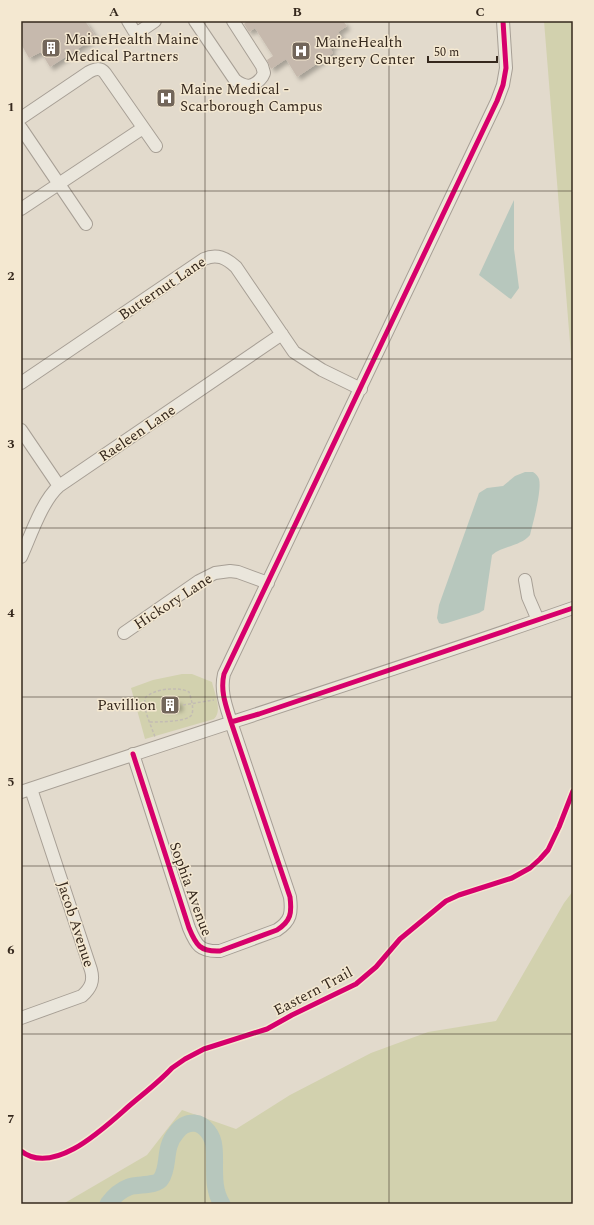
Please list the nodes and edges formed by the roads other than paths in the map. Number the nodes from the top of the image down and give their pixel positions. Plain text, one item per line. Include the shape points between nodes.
1 (128, 21) edge
2 (155, 21) edge
3 (195, 21) edge
4 (233, 21) edge
5 (503, 21) edge
6 (21, 118) edge
7 (21, 128) edge
8 (143, 128) junction
9 (156, 146) dead end
10 (59, 184) junction
11 (21, 209) edge
12 (86, 224) dead end
13 (282, 334) junction
14 (21, 383) edge
15 (361, 388) junction
16 (21, 430) edge
17 (59, 486) junction
18 (21, 557) edge
19 (525, 580) dead end
20 (268, 583) junction
21 (573, 608) edge
22 (538, 620) junction
23 (124, 633) dead end
24 (231, 722) junction
25 (133, 754) junction
26 (26, 790) edge
27 (21, 1018) edge

1 - 2 street via 134,31 139,32
3 - 4 street via 235,80 244,86 252,85 262,78 264,70
5 - 15 street, Sophia Avenue via 506,68 497,101
6 - 8 street via 97,68 106,73
7 - 10 street
8 - 9 street
8 - 10 street
10 - 11 street
10 - 12 street
13 - 14 street, Butternut Lane via 236,267 225,258 210,256
13 - 15 street, Butternut Lane via 294,352 322,370
13 - 17 street, Raeleen Lane
15 - 20 street, Sophia Avenue
16 - 17 street
17 - 18 street, Raeleen Lane via 46,503
19 - 22 street via 528,597
20 - 23 street, Hickory Lane via 238,572 215,573 199,581
20 - 24 street, Sophia Avenue via 224,674 222,690
21 - 22 street
22 - 24 street
24 - 25 street
24 - 25 street, Sophia Avenue via 288,889 291,912 288,922 277,930 220,951 200,947 193,937
25 - 26 street
26 - 27 street, Jacob Avenue via 91,970 92,980 82,996

